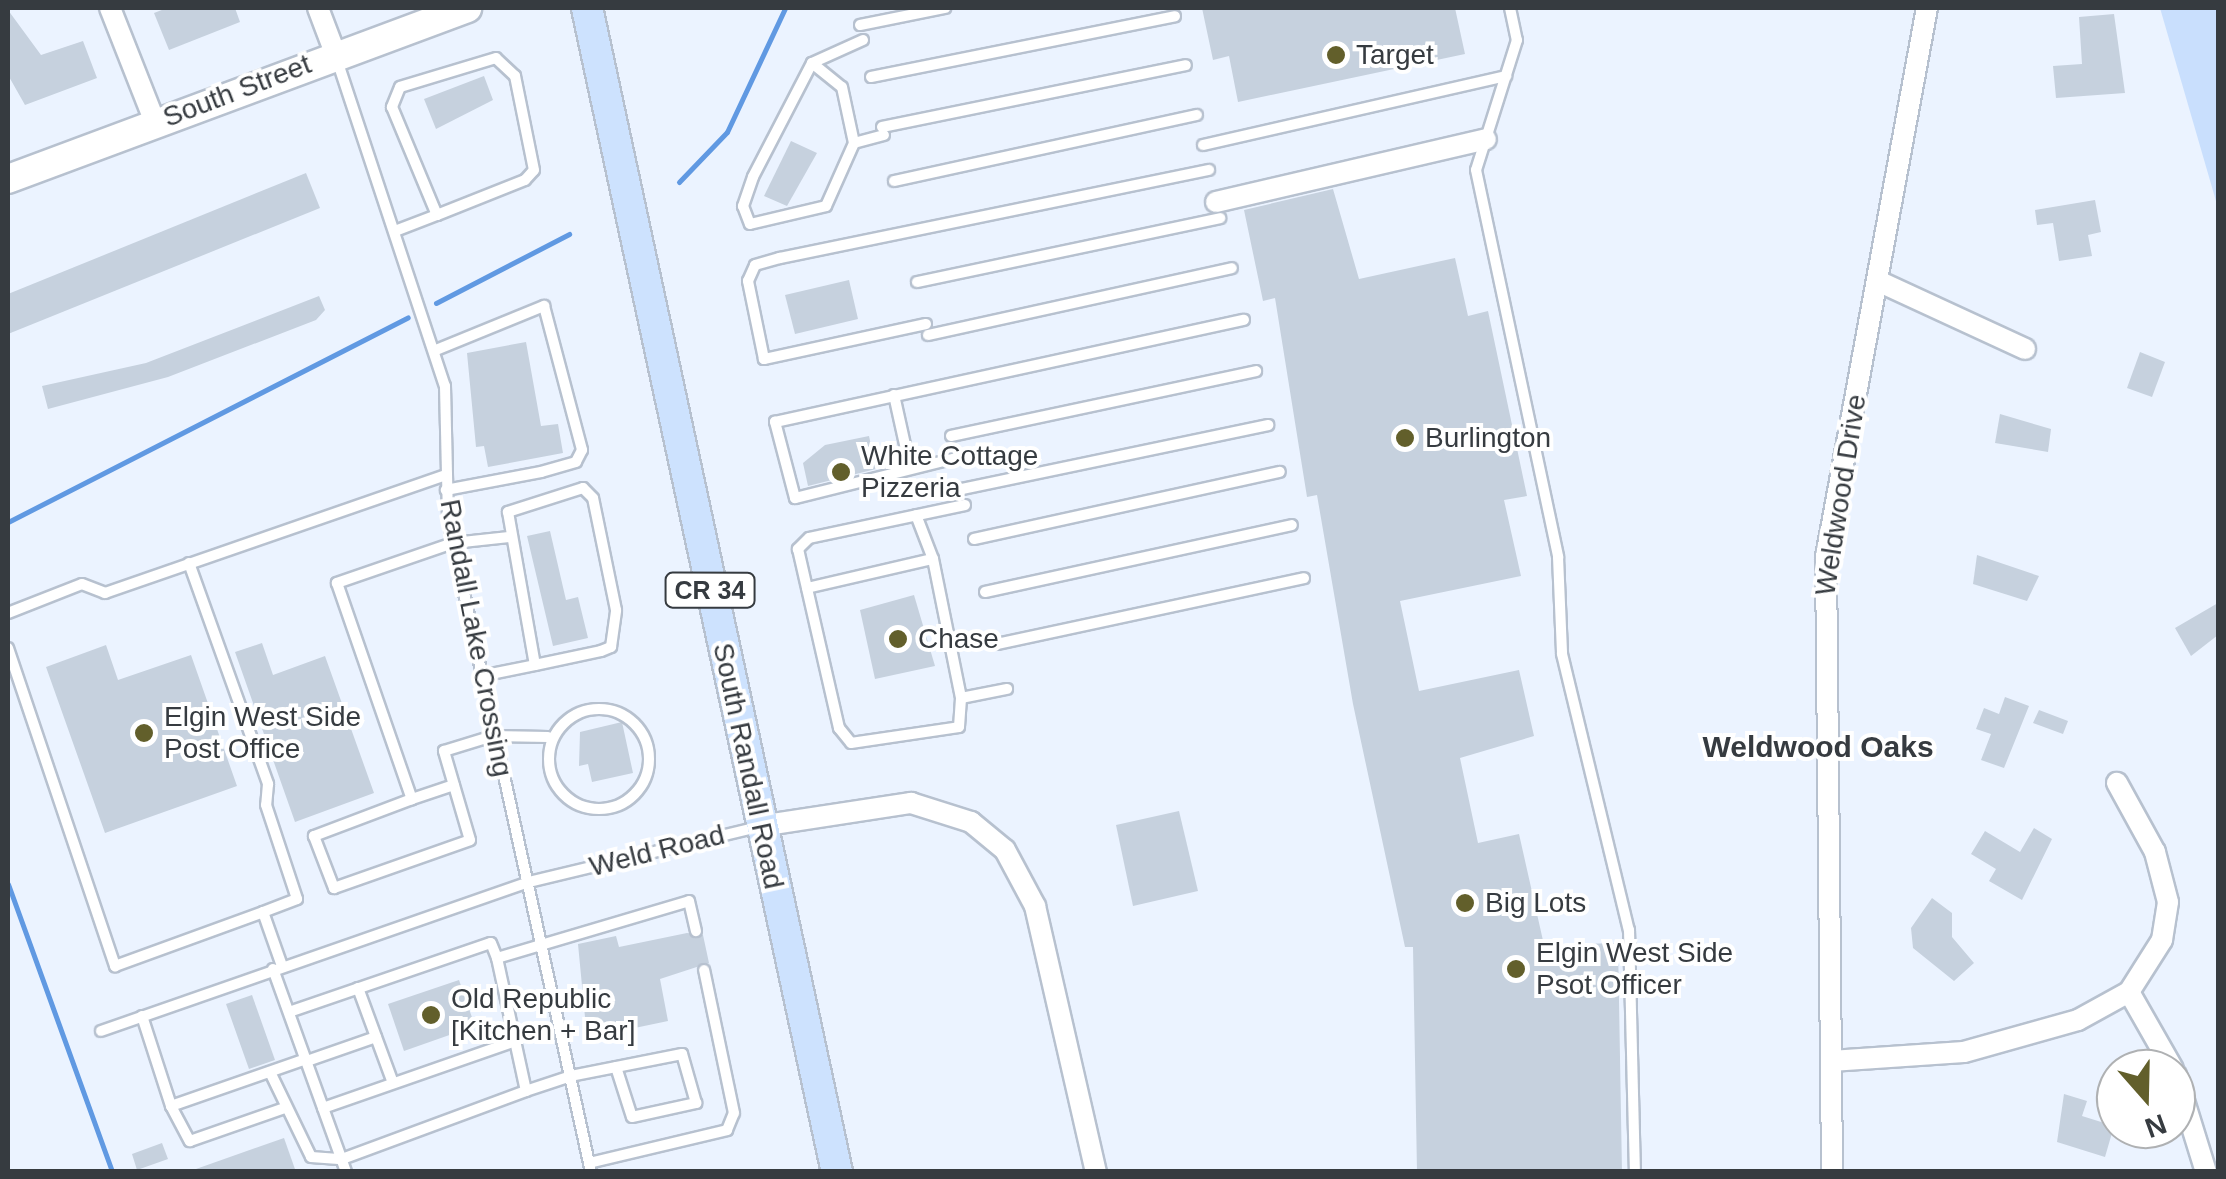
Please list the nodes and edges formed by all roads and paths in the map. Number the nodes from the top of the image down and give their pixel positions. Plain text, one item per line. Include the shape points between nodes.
1 (110, 8) edge
2 (318, 8) edge
3 (467, 8) edge
4 (588, 8) edge
5 (945, 8) edge
6 (1510, 8) edge
7 (1931, 9) edge
8 (1175, 16) dead end
9 (860, 25) dead end
10 (863, 40) dead end
11 (335, 54) junction
12 (812, 63) junction
13 (1186, 65) dead end
14 (1506, 76) junction
15 (871, 77) dead end
16 (1197, 115) dead end
17 (155, 122) junction
18 (1486, 139) junction
19 (854, 143) junction
20 (1203, 145) dead end
21 (1209, 170) dead end
22 (8, 179) edge
23 (894, 181) dead end
24 (1218, 210) joint
25 (436, 215) junction
26 (396, 230) junction
27 (1232, 268) dead end
28 (1878, 281) junction
29 (917, 282) dead end
30 (1244, 320) dead end
31 (2025, 348) dead end
32 (436, 350) junction
33 (1256, 371) dead end
34 (894, 396) junction
35 (1268, 425) dead end
36 (950, 436) dead end
37 (956, 458) dead end
38 (910, 467) junction
39 (1280, 472) dead end
40 (446, 475) junction
41 (962, 489) dead end
42 (446, 490) junction
43 (965, 505) dead end
44 (916, 515) junction
45 (1292, 525) dead end
46 (509, 536) junction
47 (974, 539) dead end
48 (453, 543) junction
49 (933, 560) junction
50 (189, 563) junction
51 (1304, 578) dead end
52 (807, 588) junction
53 (985, 592) dead end
54 (8, 612) edge
55 (997, 644) dead end
56 (8, 648) edge
57 (534, 665) junction
58 (481, 676) junction
59 (1007, 689) dead end
60 (961, 698) junction
61 (493, 736) junction
62 (548, 737) junction
63 (2116, 782) dead end
64 (454, 785) junction
65 (412, 799) junction
66 (760, 826) junction
67 (529, 882) junction
68 (264, 912) junction
69 (696, 931) dead end
70 (543, 945) junction
71 (497, 958) junction
72 (278, 967) junction
73 (704, 970) dead end
74 (358, 988) junction
75 (2129, 992) junction
76 (289, 1012) junction
77 (142, 1016) junction
78 (101, 1030) dead end
79 (376, 1037) junction
80 (515, 1041) junction
81 (2162, 1049) edge
82 (306, 1060) junction
83 (1830, 1061) junction
84 (616, 1067) junction
85 (270, 1072) junction
86 (572, 1076) junction
87 (393, 1083) junction
88 (526, 1091) junction
89 (171, 1106) junction
90 (285, 1108) junction
91 (324, 1108) junction
92 (2196, 1140) edge
93 (342, 1159) junction
94 (590, 1167) edge
95 (346, 1172) edge
96 (837, 1172) edge
97 (1096, 1172) edge
98 (1635, 1172) edge
99 (1832, 1172) edge
100 (2206, 1172) edge

1 - 17 street
2 - 11 street
3 - 11 street, South Street
4 - 66 main road, South Randall Road / CR 34
5 - 9 lane
6 - 14 lane via 1517,40
7 - 28 street, Weldwood Drive
8 - 15 lane
10 - 12 lane
11 - 17 street, South Street
11 - 26 lane, Randall Lake Crossing
12 - 19 lane via 842,88
12 - 19 lane via 753,177 743,206 750,224 826,206
13 - 19 lane via 883,131
14 - 18 lane
14 - 20 lane
16 - 23 lane
17 - 22 street, South Street
18 - 24 street
18 - 98 lane via 1476,170 1558,557 1562,654 1629,930
21 - 27 lane via 755,265 748,281 764,360
24 - 29 lane
25 - 25 lane via 526,180 536,160 515,76 496,58 468,60 400,88 392,107
25 - 26 lane
26 - 32 lane, Randall Lake Crossing
28 - 31 street
28 - 83 street, Weldwood Drive via 1823,600
30 - 34 lane
32 - 40 lane, Randall Lake Crossing
32 - 42 lane via 544,306 582,450 576,462
33 - 36 lane
34 - 38 lane
34 - 38 lane via 775,422 795,498 894,480
35 - 41 lane
37 - 38 lane
39 - 47 lane
40 - 42 lane, Randall Lake Crossing
40 - 50 lane
42 - 48 lane, Randall Lake Crossing
43 - 44 lane
44 - 49 lane
44 - 52 lane via 809,538 798,548
45 - 53 lane
46 - 48 lane
46 - 57 lane
46 - 57 lane via 508,512 582,488 593,498 616,610 610,646
48 - 58 lane, Randall Lake Crossing
48 - 65 lane via 337,583
49 - 52 lane
49 - 60 lane
50 - 54 lane via 105,593 82,584
50 - 68 lane via 268,784 266,806 297,899
51 - 55 lane
52 - 60 lane via 839,728 850,742 959,727
56 - 68 lane via 115,966
57 - 58 lane
58 - 61 lane, Randall Lake Crossing
59 - 60 lane
61 - 62 lane
61 - 64 lane via 444,751
61 - 67 lane, Randall Lake Crossing
62 - 62 lane via 559,721 626,712 645,755 648,782 638,798 598,810 566,804
63 - 75 street via 2154,852 2168,902 2162,940
64 - 65 lane
64 - 65 lane via 470,840 334,888 314,836
66 - 67 lane, Weld Road
66 - 96 main road, South Randall Road / CR 34
66 - 97 street, Weld Road via 911,803 971,822 1005,850 1035,906
67 - 70 lane, Randall Lake Crossing
67 - 72 lane, Weld Road
68 - 72 lane
69 - 70 lane via 689,901
70 - 71 lane
70 - 86 lane, Randall Lake Crossing
71 - 74 lane via 490,943
71 - 80 lane
72 - 76 lane
72 - 77 lane, Weld Road
73 - 94 lane via 734,1113 727,1130
74 - 76 lane
74 - 79 lane
75 - 81 street
75 - 83 street via 2078,1020 1964,1052
76 - 82 lane
77 - 78 lane, Weld Road
77 - 89 lane
79 - 82 lane
79 - 87 lane
80 - 87 lane
80 - 88 lane
82 - 85 lane
82 - 91 lane
83 - 99 street, Weldwood Drive
84 - 84 lane via 690,1058 696,1103 632,1117
84 - 86 lane
85 - 89 lane
85 - 90 lane
86 - 88 lane
86 - 94 lane, Randall Lake Crossing
87 - 91 lane
88 - 93 lane
89 - 90 lane via 190,1142
90 - 93 lane via 307,1155
91 - 93 lane
92 - 100 street
93 - 95 lane

